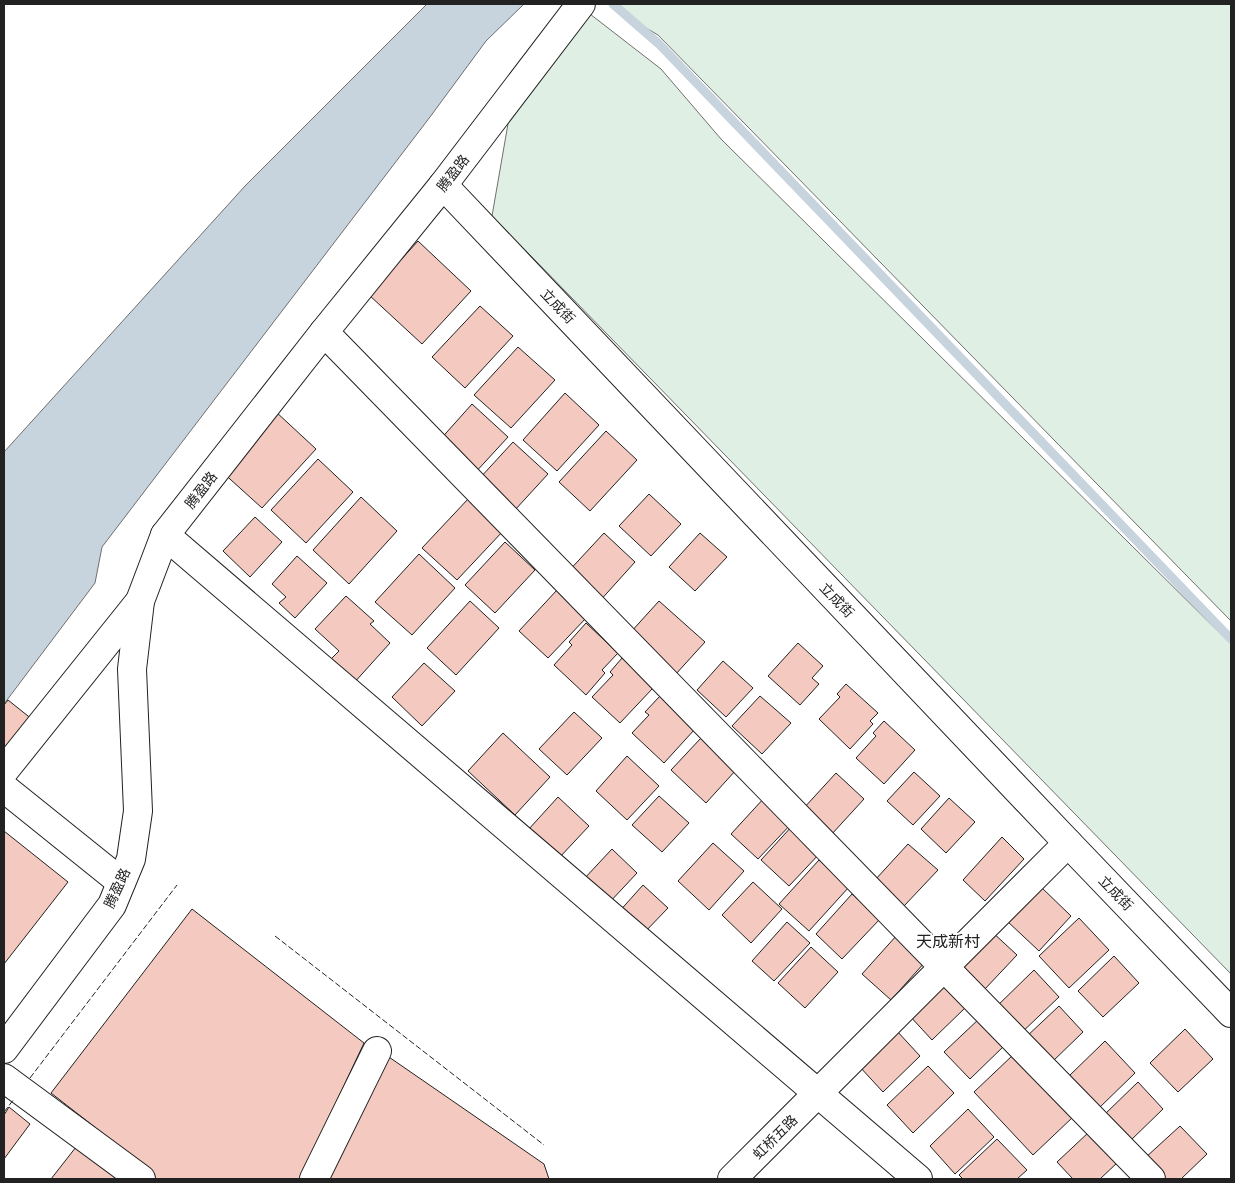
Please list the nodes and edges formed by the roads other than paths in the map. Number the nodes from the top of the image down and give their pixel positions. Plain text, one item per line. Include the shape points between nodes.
1 (581, 4) edge
2 (443, 185) junction
3 (324, 332) junction
4 (165, 535) junction
5 (140, 601) junction
6 (4, 771) edge
7 (4, 788) edge
8 (1068, 843) junction
9 (122, 882) junction
10 (944, 967) junction
11 (1231, 1014) edge
12 (4, 1049) edge
13 (377, 1051) dead end
14 (4, 1078) edge
15 (818, 1094) junction
16 (141, 1179) edge
17 (314, 1179) edge
18 (732, 1179) edge
19 (918, 1179) edge
20 (1151, 1179) edge

1 - 2 street, 腾盈路
2 - 3 street, 腾盈路
2 - 8 street, 立成街
3 - 4 street, 腾盈路
3 - 10 street
4 - 5 street, 腾盈路
4 - 15 street
5 - 6 street
5 - 9 street, 腾盈路 via 132,670 138,811 130,860
7 - 9 street
8 - 10 street, 虹桥五路
8 - 11 street, 立成街
9 - 12 street, 腾盈路 via 112,905
10 - 15 street, 虹桥五路
10 - 20 street
13 - 17 street
14 - 16 street
15 - 18 street, 虹桥五路
15 - 19 street

